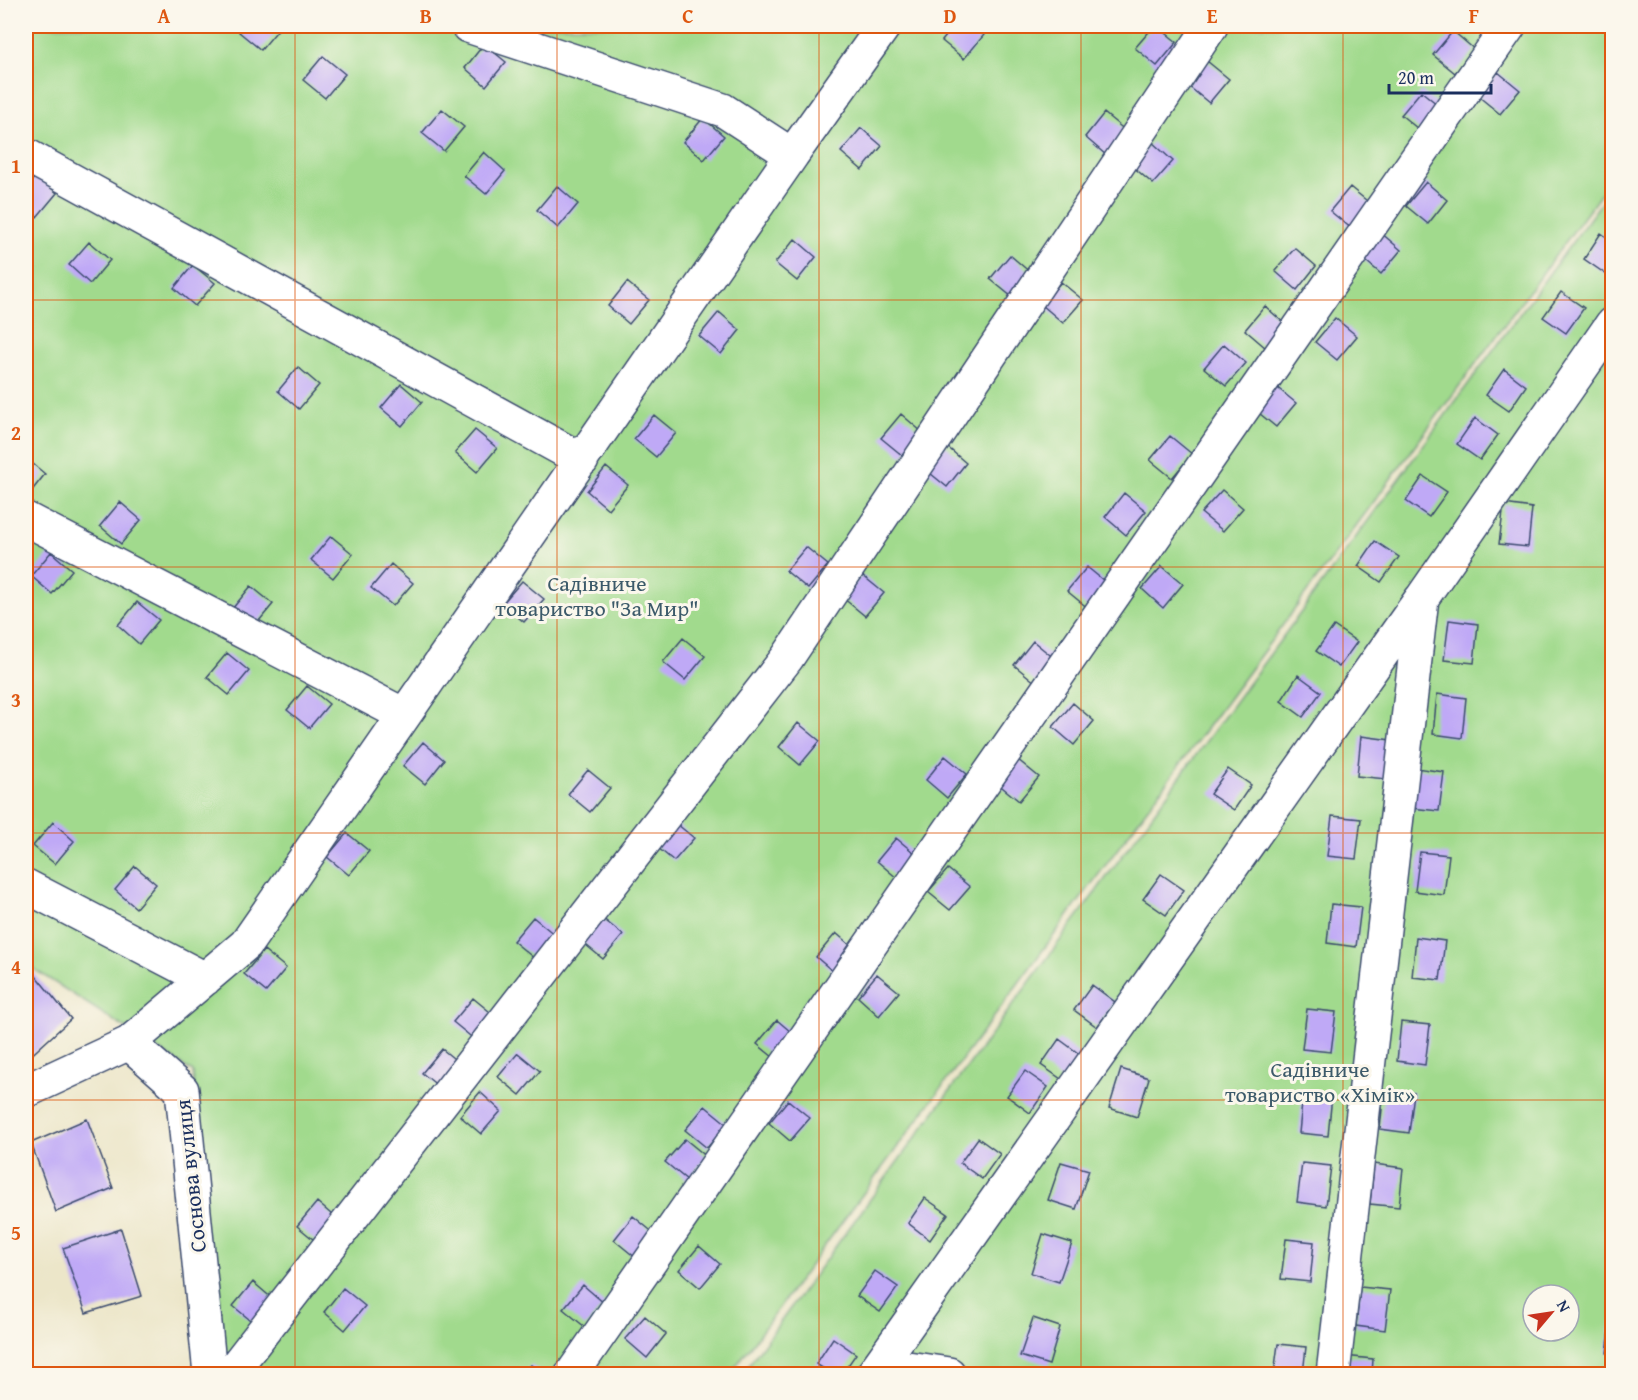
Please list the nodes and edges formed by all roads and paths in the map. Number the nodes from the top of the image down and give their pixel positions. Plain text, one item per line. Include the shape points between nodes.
1 (468, 26) edge
2 (884, 26) edge
3 (1211, 26) edge
4 (1509, 26) edge
5 (26, 155) edge
6 (792, 155) junction
7 (1612, 324) edge
8 (582, 460) junction
9 (26, 519) edge
10 (1422, 598) junction
11 (404, 715) junction
12 (26, 886) edge
13 (205, 979) junction
14 (129, 1043) junction
15 (26, 1091) edge
16 (876, 1369) edge
17 (210, 1374) edge
18 (230, 1374) edge
19 (572, 1374) edge
20 (949, 1374) edge
21 (1333, 1374) edge

1 - 6 street via 723,110
2 - 6 street
3 - 18 street via 787,658
4 - 19 street
5 - 8 street
6 - 8 street
7 - 10 street
8 - 11 street
9 - 11 street
10 - 16 street
10 - 21 street
11 - 13 street via 246,944
12 - 13 street
13 - 14 street
14 - 15 street
14 - 17 street, Соснова вулиця via 182,1090
16 - 20 street

